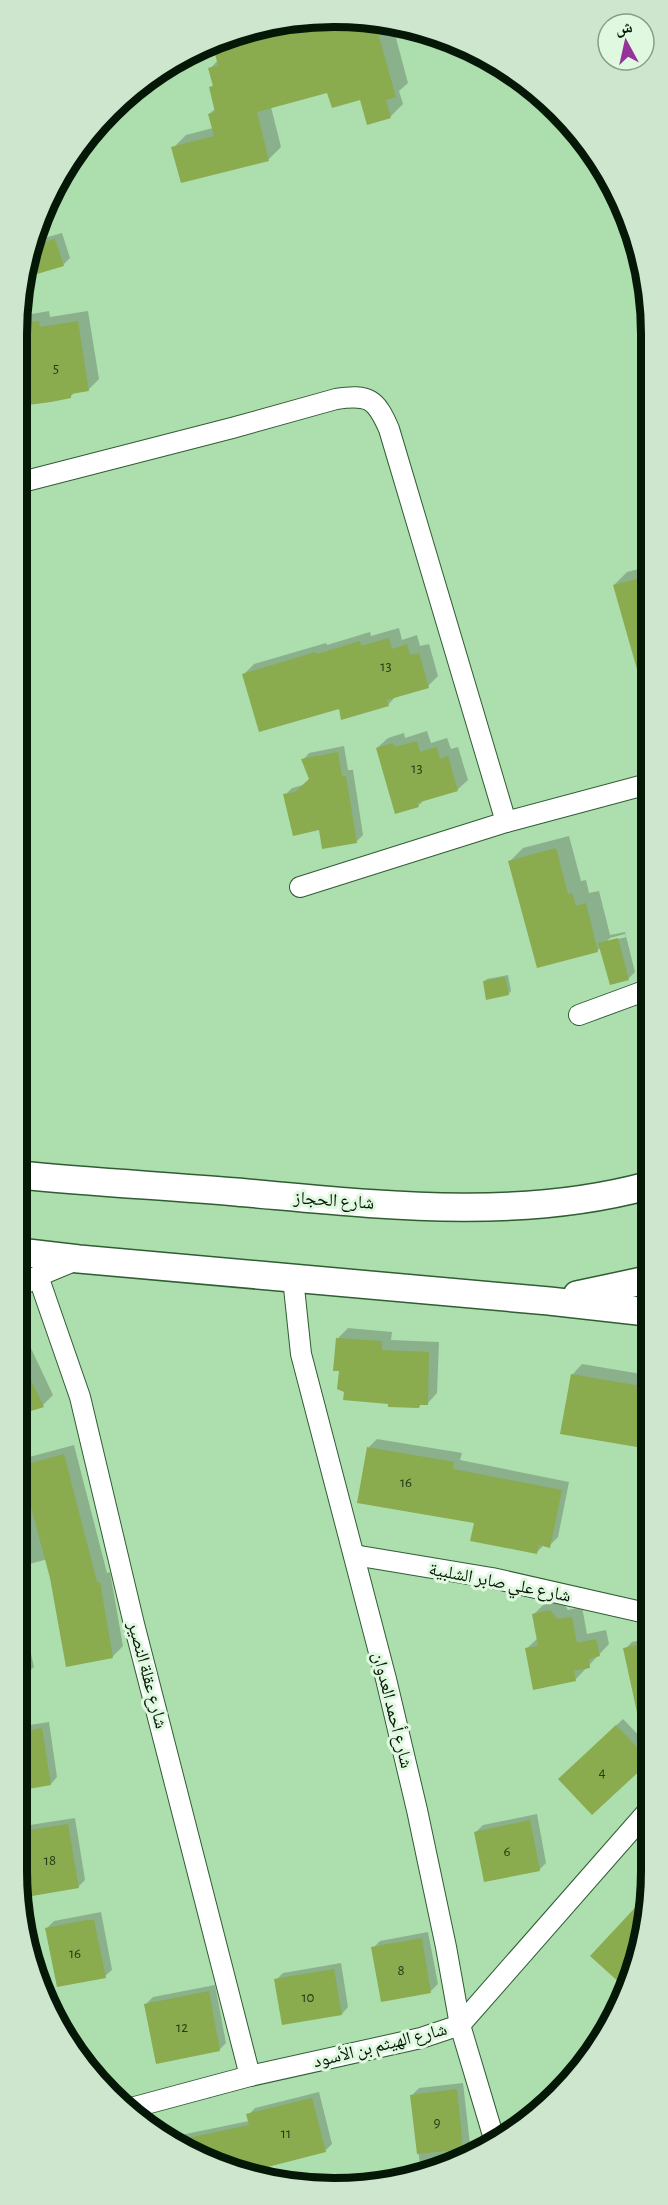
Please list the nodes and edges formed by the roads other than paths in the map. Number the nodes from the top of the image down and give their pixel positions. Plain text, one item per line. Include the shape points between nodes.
1 (27, 481) edge
2 (641, 786) edge
3 (506, 822) junction
4 (300, 887) dead end
5 (641, 992) edge
6 (579, 1015) dead end
7 (27, 1173) edge
8 (641, 1187) edge
9 (27, 1253) edge
10 (79, 1259) junction
11 (38, 1276) junction
12 (293, 1278) junction
13 (641, 1281) edge
14 (27, 1282) edge
15 (549, 1301) junction
16 (641, 1311) edge
17 (354, 1555) junction
18 (641, 1612) edge
19 (641, 1819) edge
20 (460, 2025) junction
21 (250, 2076) junction
22 (137, 2106) edge
23 (492, 2134) edge

1 - 3 street via 336,399 354,396 371,400 382,412 389,429
2 - 3 street
3 - 4 street
5 - 6 street
7 - 8 main road, شارع الحجاز via 354,1203 477,1208 585,1201
9 - 10 main road
10 - 11 street
10 - 12 main road
11 - 14 street
11 - 21 street, شارع عقلة النصير via 80,1397
12 - 15 main road
12 - 17 street, شارع أحمد العدوان via 301,1354
13 - 15 main road
15 - 16 main road
17 - 18 street, شارع علي صابر الشلبية via 492,1578
17 - 20 street, شارع أحمد العدوان via 417,1810
19 - 20 street, شارع الهيثم بن الأسود
20 - 21 street, شارع الهيثم بن الأسود via 421,2038
20 - 23 street, شارع أحمد العدوان
21 - 22 street, شارع الهيثم بن الأسود

